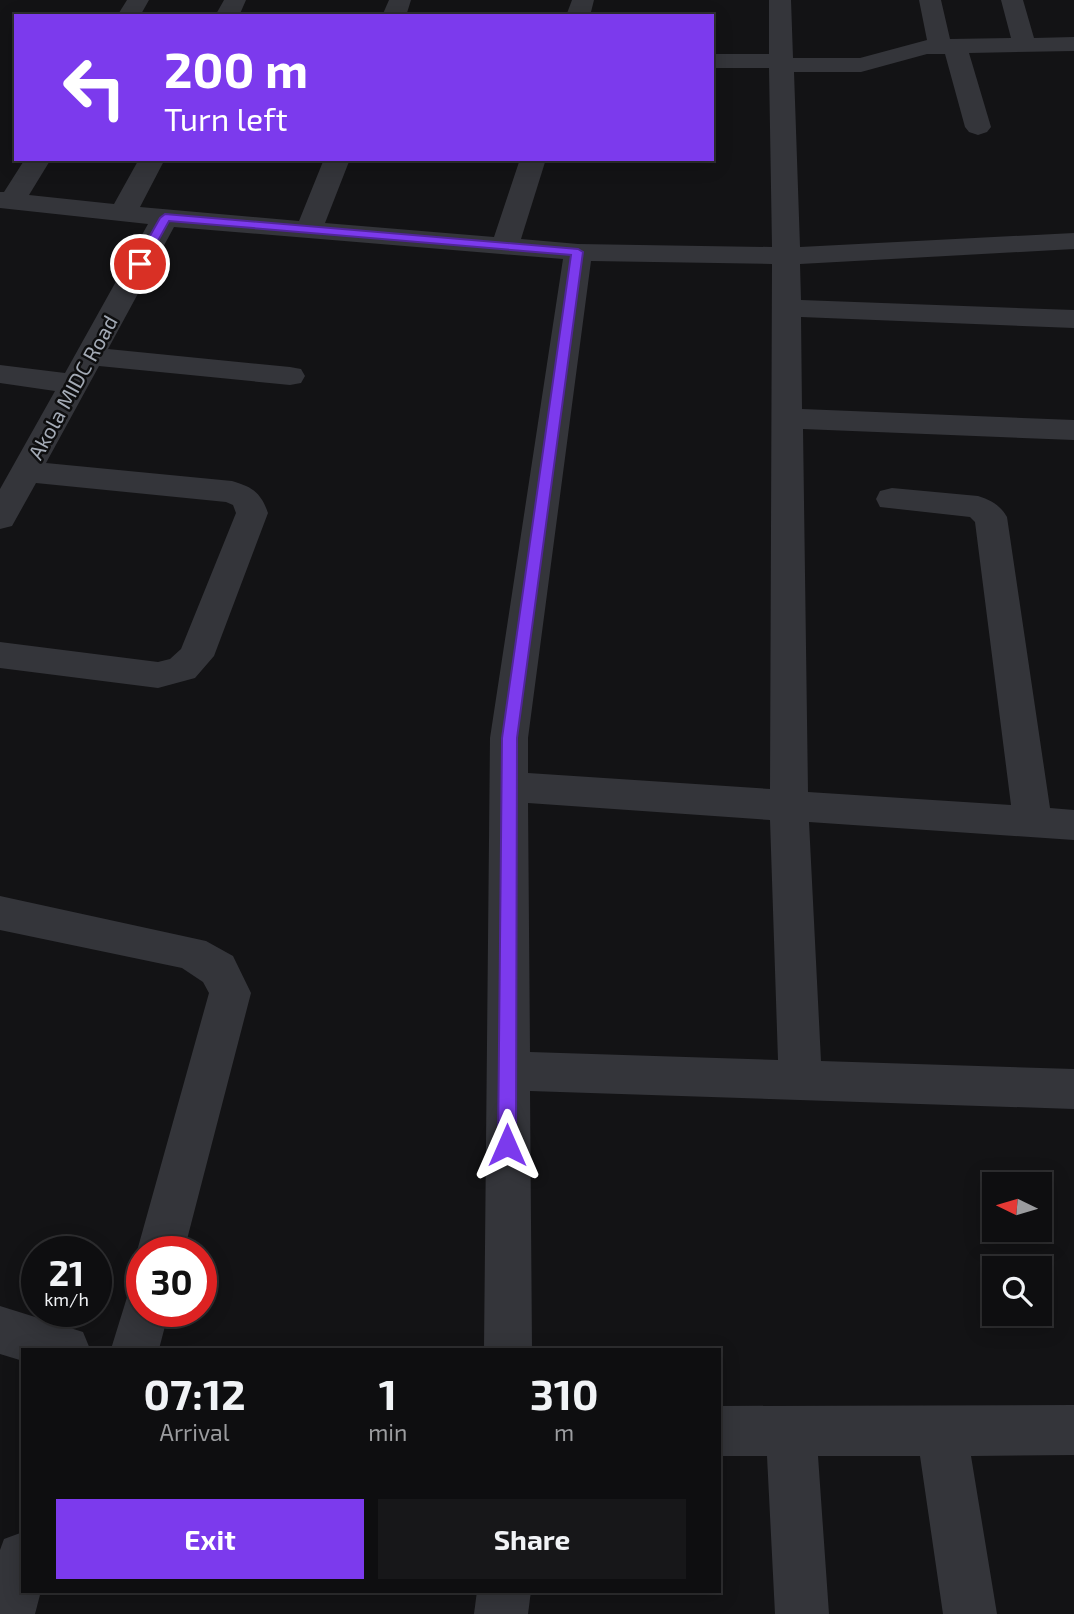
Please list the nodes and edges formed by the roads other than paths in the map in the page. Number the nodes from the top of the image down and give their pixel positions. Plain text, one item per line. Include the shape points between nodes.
1 (780, 0) edge
2 (930, 0) edge
3 (1012, 0) edge
4 (1074, 44) edge
5 (1025, 46) junction
6 (948, 47) junction
7 (714, 61) edge
8 (783, 63) junction
9 (978, 127) dead end
10 (36, 161) edge
11 (151, 161) edge
12 (336, 161) edge
13 (532, 161) edge
14 (6, 201) edge
15 (123, 213) junction
16 (165, 218) junction
17 (309, 230) junction
18 (1074, 241) edge
19 (505, 246) junction
20 (578, 252) junction
21 (786, 256) junction
22 (786, 308) junction
23 (1074, 319) edge
24 (89, 356) junction
25 (0, 374) edge
26 (290, 376) dead end
27 (74, 384) junction
28 (787, 418) junction
29 (1074, 430) edge
30 (26, 471) junction
31 (892, 499) dead end
32 (0, 518) edge
33 (0, 655) edge
34 (508, 787) junction
35 (789, 806) junction
36 (1033, 822) junction
37 (1074, 825) edge
38 (0, 913) edge
39 (507, 1071) junction
40 (800, 1080) junction
41 (1074, 1089) edge
42 (165, 1236) edge
43 (141, 1327) edge
44 (0, 1330) edge
45 (63, 1348) edge
46 (135, 1348) edge
47 (508, 1348) edge
48 (942, 1430) junction
49 (1074, 1430) edge
50 (721, 1431) edge
51 (791, 1431) junction
52 (21, 1565) edge
53 (503, 1593) edge
54 (8, 1614) edge
55 (501, 1614) edge
56 (802, 1614) edge
57 (970, 1614) edge

1 - 8 street
2 - 6 street
3 - 5 street
4 - 5 street
5 - 6 street
6 - 8 street via 913,49 861,65
6 - 9 street
7 - 8 street
8 - 21 street
10 - 14 street
11 - 15 street
12 - 17 street
13 - 19 street
14 - 15 street
15 - 16 street
16 - 17 street
16 - 24 street, Akola MIDC Road
17 - 19 street
18 - 21 street
19 - 20 street
20 - 21 street
20 - 34 street via 509,738
21 - 22 street
22 - 23 street
22 - 28 street
24 - 26 street
24 - 27 street, Akola MIDC Road
25 - 27 street
27 - 30 street, Akola MIDC Road
28 - 29 street
28 - 35 street
30 - 32 street, Akola MIDC Road
30 - 33 street via 232,492 247,499 252,513 197,656 182,669 158,675
31 - 36 street via 978,508 991,517
34 - 35 street
34 - 39 street
35 - 36 street
35 - 40 street
36 - 37 street
38 - 42 street via 191,953 218,969 230,993
39 - 40 street
39 - 47 street
40 - 41 street
43 - 46 street
44 - 45 street
48 - 49 street
48 - 51 street
48 - 57 street
50 - 51 street
51 - 56 street
52 - 54 street
53 - 55 street

